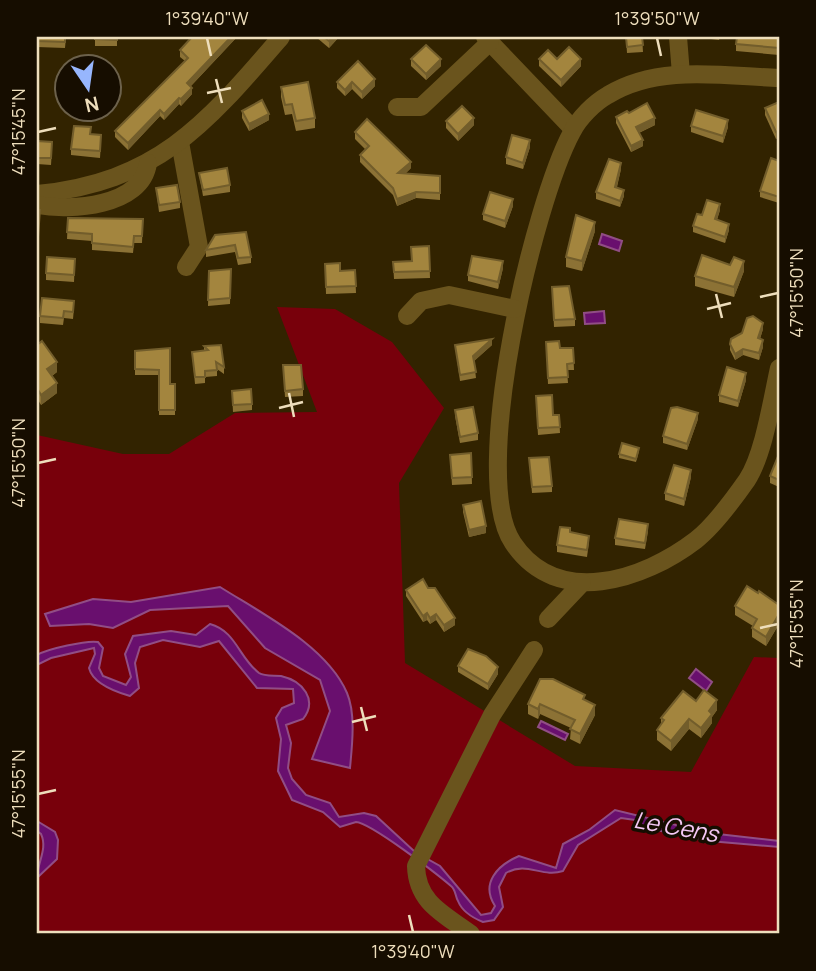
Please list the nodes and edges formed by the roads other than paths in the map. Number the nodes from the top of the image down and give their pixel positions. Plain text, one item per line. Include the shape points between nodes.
1 (281, 37) edge
2 (678, 37) edge
3 (487, 39) edge
4 (681, 74) junction
5 (779, 78) edge
6 (397, 107) dead end
7 (573, 129) junction
8 (180, 142) junction
9 (148, 163) junction
10 (37, 194) edge
11 (37, 205) edge
12 (186, 267) dead end
13 (514, 309) junction
14 (407, 316) dead end
15 (779, 368) edge
16 (582, 583) junction
17 (548, 619) dead end
18 (534, 650) dead end
19 (471, 934) edge

1 - 8 street via 204,123
2 - 4 street
3 - 6 street via 421,107
3 - 7 street
4 - 5 street
4 - 7 street via 643,80 608,94
7 - 13 street via 532,242
8 - 9 street
8 - 12 street via 199,247
9 - 10 street via 91,186
9 - 11 street via 146,174 133,188 112,200 78,208
13 - 14 street via 449,295 421,301
13 - 16 street via 499,434 500,508 512,542 525,558 545,573
15 - 16 street via 749,477 717,518 664,562 627,576
16 - 17 street
18 - 19 street via 492,715 416,866 416,884 426,900

